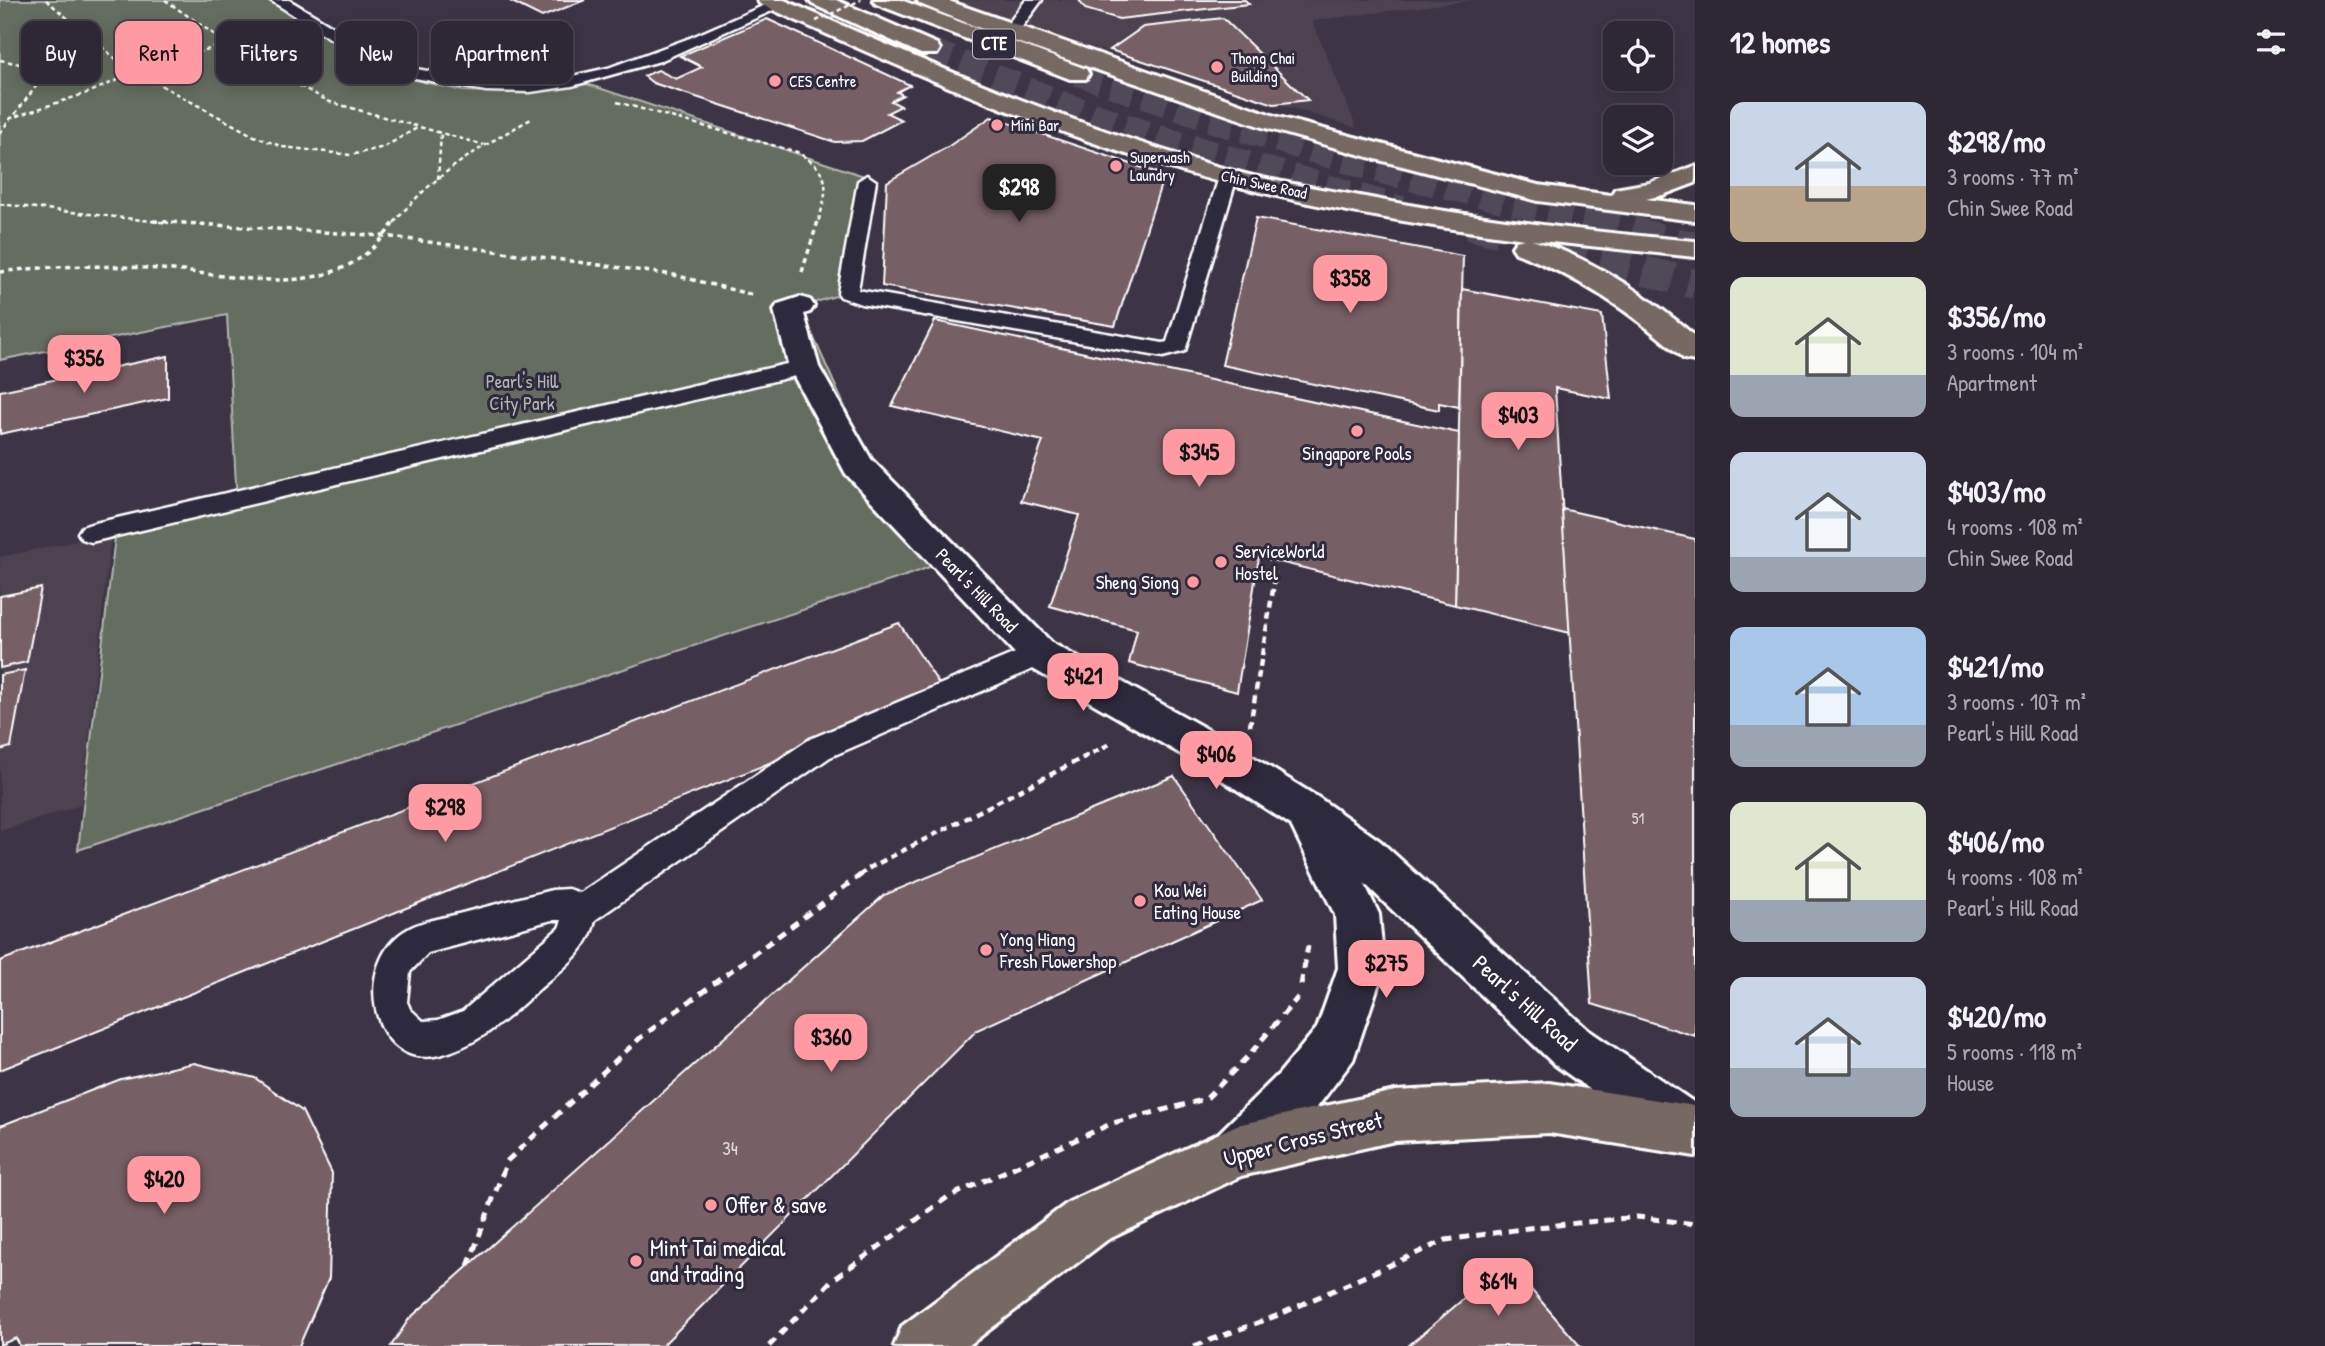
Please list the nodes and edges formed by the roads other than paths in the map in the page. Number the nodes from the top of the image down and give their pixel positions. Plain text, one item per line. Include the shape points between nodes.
1 (278, 0) edge
2 (883, 0) edge
3 (927, 0) edge
4 (1034, 0) edge
5 (772, 2) edge
6 (817, 11) edge
7 (1010, 33) junction
8 (929, 49) tunnel mouth
9 (1078, 74) tunnel mouth
10 (1388, 155) junction
11 (1695, 174) edge
12 (1228, 177) junction
13 (867, 181) dead end
14 (1538, 193) junction
15 (1367, 206) junction
16 (1695, 214) edge
17 (1452, 222) junction
18 (1695, 249) edge
19 (800, 306) road end
20 (1695, 352) edge
21 (804, 367) junction
22 (91, 533) dead end
23 (1039, 654) junction
24 (1304, 811) junction
25 (578, 912) junction
26 (1693, 1130) edge
27 (1237, 1151) junction
28 (922, 1346) edge

1 - 5 lane, Chin Swee Road via 395,69 474,87 533,89 638,65
2 - 9 main road, CTE
3 - 7 main road
4 - 7 lane
5 - 6 main road, Chin Swee Road
6 - 8 main road
6 - 12 main road, Chin Swee Road via 1110,141
7 - 10 main road via 1270,122
10 - 14 main road
10 - 15 main road via 1419,175 1422,191 1408,203
11 - 14 main road via 1665,187 1628,194
12 - 13 lane via 1177,346 1163,349 848,293
12 - 15 main road, Chin Swee Road
14 - 16 main road
15 - 17 main road, Chin Swee Road
17 - 18 main road, Chin Swee Road via 1562,238
17 - 20 main road via 1553,256 1604,282 1654,315
19 - 21 street, Pearl's Hill Road via 788,310
21 - 22 lane
21 - 23 street, Pearl's Hill Road via 858,466
23 - 24 street, Pearl's Hill Road via 1207,749
23 - 25 lane via 820,748
24 - 26 street, Pearl's Hill Road via 1365,855 1571,1047
24 - 27 street via 1357,914 1361,968 1335,1043 1297,1092
25 - 25 lane via 571,939 475,1023 438,1038 417,1038 396,1020 390,1002 394,966 419,940 552,905 568,904
26 - 27 main road, Upper Cross Street via 1549,1108 1395,1116
27 - 28 main road, Upper Cross Street via 1088,1221

